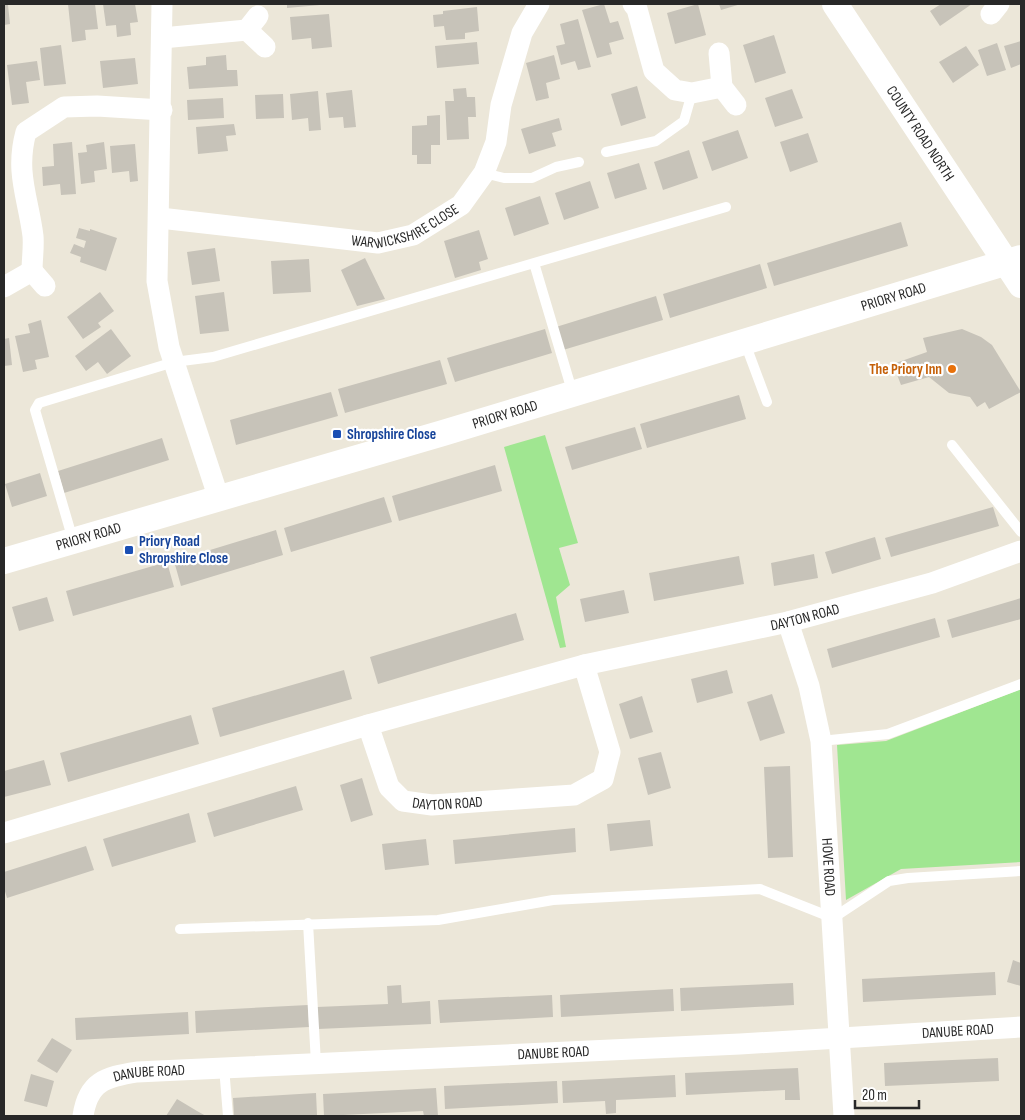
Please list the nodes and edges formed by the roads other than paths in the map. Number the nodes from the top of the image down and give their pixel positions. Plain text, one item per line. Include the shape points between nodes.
1 (162, 4) edge
2 (539, 4) edge
3 (632, 4) edge
4 (835, 4) edge
5 (255, 17) edge
6 (162, 38) junction
7 (265, 47) dead end
8 (720, 53) dead end
9 (722, 87) junction
10 (692, 93) junction
11 (736, 105) dead end
12 (162, 110) junction
13 (606, 152) dead end
14 (579, 162) dead end
15 (484, 172) junction
16 (726, 207) dead end
17 (160, 218) junction
18 (1013, 260) edge
19 (534, 263) junction
20 (1021, 285) edge
21 (4, 287) edge
22 (744, 342) junction
23 (174, 362) junction
24 (573, 394) junction
25 (767, 402) dead end
26 (952, 445) dead end
27 (220, 498) junction
28 (1021, 532) edge
29 (73, 541) junction
30 (1021, 551) edge
31 (4, 561) edge
32 (788, 622) junction
33 (584, 665) junction
34 (1021, 684) edge
35 (368, 725) junction
36 (821, 741) junction
37 (4, 833) edge
38 (1021, 871) edge
39 (833, 918) junction
40 (308, 923) junction
41 (180, 929) dead end
42 (1021, 1027) edge
43 (840, 1037) junction
44 (316, 1063) junction
45 (224, 1067) junction
46 (83, 1116) edge
47 (228, 1116) edge
48 (844, 1116) edge

1 - 6 street
2 - 15 street, WARWICKSHIRE CLOSE via 522,33 501,105 496,142
3 - 10 street via 637,9 654,71 675,90
4 - 18 street, COUNTY ROAD NORTH
5 - 6 street
5 - 7 street
6 - 12 street
8 - 9 street
9 - 10 street
9 - 11 street
10 - 13 lane via 684,121 656,141
12 - 17 street
12 - 21 street via 64,107 26,132 20,152 22,182 39,279
14 - 15 lane via 556,167 532,178 504,178
15 - 17 street, WARWICKSHIRE CLOSE via 461,205 414,234 378,244
16 - 19 lane
17 - 23 street via 158,281
18 - 20 street, COUNTY ROAD NORTH
18 - 22 street, PRIORY ROAD
19 - 23 lane via 213,357
19 - 24 lane
22 - 24 street, PRIORY ROAD
22 - 25 lane
23 - 27 street
23 - 29 lane via 39,403 35,410
24 - 27 street, PRIORY ROAD
26 - 28 lane
27 - 29 street, PRIORY ROAD
29 - 31 street, PRIORY ROAD
30 - 32 street, DAYTON ROAD via 932,583
32 - 33 street, DAYTON ROAD
32 - 36 street, HOVE ROAD via 809,686
33 - 35 street, DAYTON ROAD
33 - 35 street, DAYTON ROAD via 610,752 603,779 574,796 432,805 403,801 389,787
34 - 36 lane via 888,734
35 - 37 street, DAYTON ROAD
36 - 39 street, HOVE ROAD
38 - 39 lane via 889,881
39 - 40 lane via 760,889 553,900 438,920
39 - 43 street, HOVE ROAD
40 - 41 lane
40 - 44 lane
42 - 43 street, DANUBE ROAD
43 - 44 street, DANUBE ROAD
43 - 48 street, HOVE ROAD
44 - 45 street, DANUBE ROAD
45 - 46 street, DANUBE ROAD via 137,1072 104,1080 90,1090
45 - 47 lane

